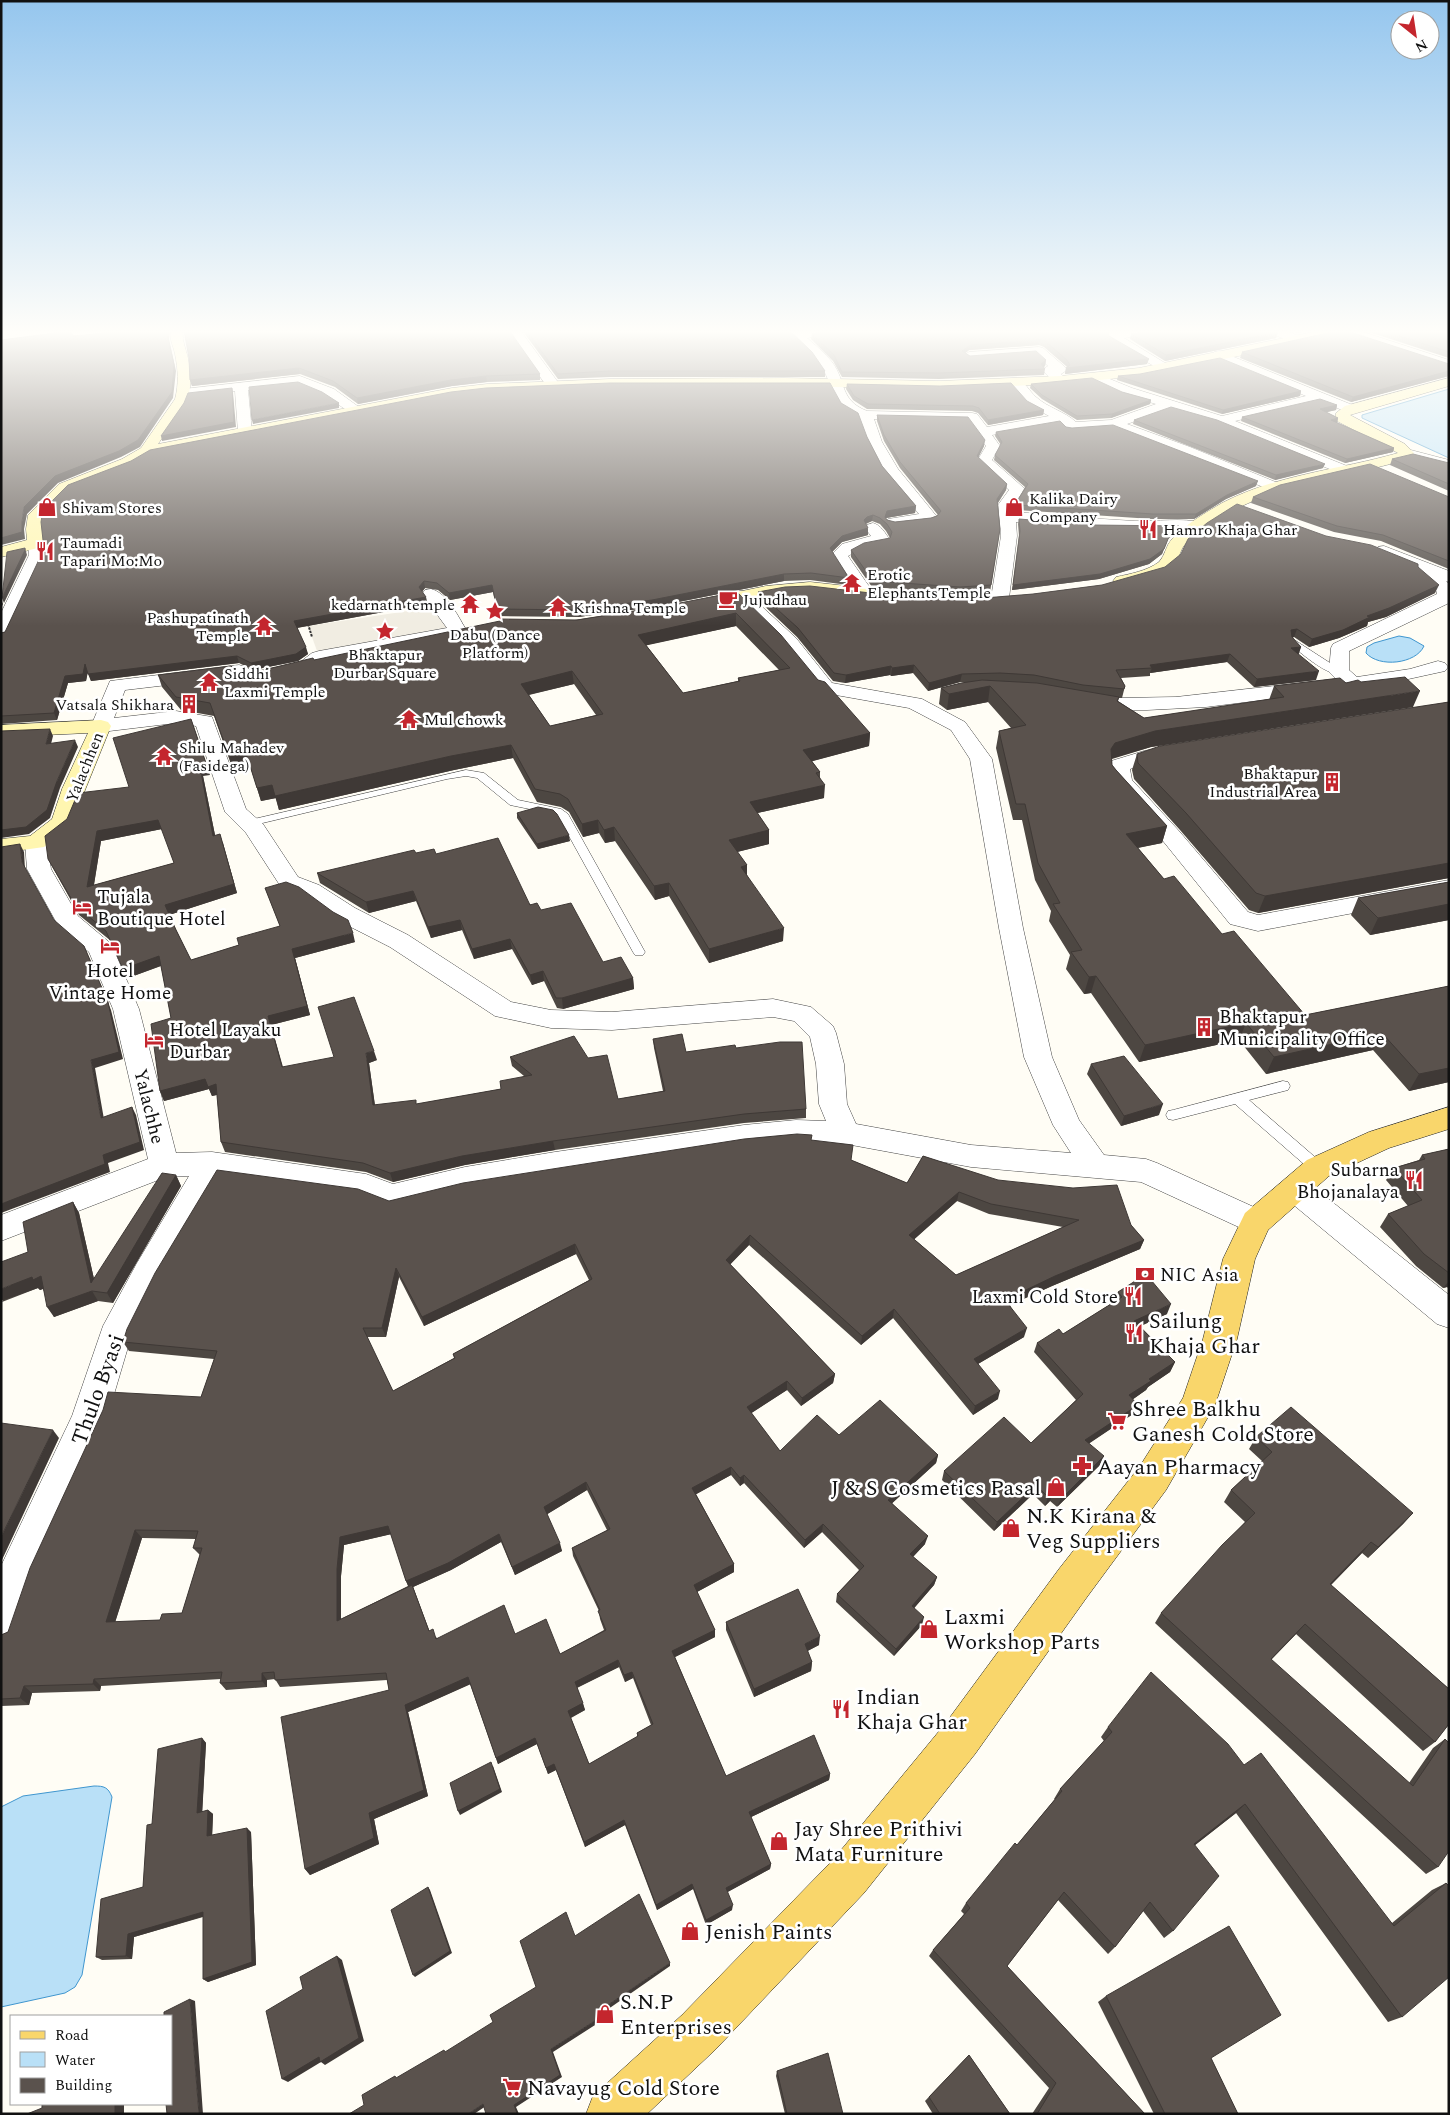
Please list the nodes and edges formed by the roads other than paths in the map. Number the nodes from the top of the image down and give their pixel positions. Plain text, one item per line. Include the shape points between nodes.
1 (161, 429) edge
2 (245, 429) edge
3 (262, 429) edge
4 (871, 429) edge
5 (981, 429) edge
6 (1002, 429) edge
7 (1126, 429) edge
8 (1242, 429) edge
9 (1362, 429) edge
10 (245, 432) junction
11 (983, 432) junction
12 (146, 451) junction
13 (1407, 453) junction
14 (1370, 464) junction
15 (1449, 465) edge
16 (1342, 469) junction
17 (1394, 475) edge
18 (1273, 486) junction
19 (1233, 504) junction
20 (1250, 510) edge
21 (1006, 516) junction
22 (894, 522) edge
23 (1198, 526) junction
24 (872, 528) edge
25 (36, 543) junction
26 (1365, 546) edge
27 (1, 552) edge
28 (1428, 569) junction
29 (1449, 578) edge
30 (1107, 584) edge
31 (864, 592) junction
32 (431, 594) edge
33 (740, 596) junction
34 (1000, 598) edge
35 (921, 599) edge
36 (692, 606) edge
37 (477, 627) edge
38 (458, 631) junction
39 (1, 633) edge
40 (1293, 642) edge
41 (1445, 667) edge
42 (1346, 678) junction
43 (942, 695) dead end
44 (1071, 699) edge
45 (915, 703) junction
46 (101, 726) junction
47 (1, 731) edge
48 (1190, 749) edge
49 (250, 823) junction
50 (36, 842) junction
51 (1, 846) edge
52 (1449, 886) edge
53 (639, 952) dead end
54 (1283, 1086) dead end
55 (1237, 1098) junction
56 (1174, 1115) dead end
57 (1449, 1118) edge
58 (846, 1133) junction
59 (212, 1164) junction
60 (164, 1165) junction
61 (1096, 1166) junction
62 (1318, 1168) junction
63 (1294, 1189) junction
64 (1256, 1222) junction
65 (1, 1228) edge
66 (1449, 1314) edge
67 (1, 1624) edge
68 (611, 2114) edge

1 - 12 main road
2 - 10 street
3 - 10 main road
4 - 22 street via 891,471 930,518
5 - 11 street
6 - 11 street
7 - 18 street
8 - 16 street
9 - 13 main road
10 - 12 main road
11 - 21 street via 993,446 984,461 1017,489 1006,505
12 - 25 main road via 128,462 64,487 36,515
13 - 14 main road
13 - 15 street via 1427,456
14 - 16 main road
14 - 17 street
16 - 18 main road
18 - 19 main road
19 - 20 street
19 - 23 main road
21 - 23 street via 1119,526
21 - 34 street via 1009,536
23 - 30 main road via 1176,544 1172,557 1161,567 1141,576
24 - 31 street via 882,540 855,544 839,555
25 - 27 main road
25 - 39 street via 37,555
26 - 28 street
28 - 29 street
28 - 42 street via 1425,574 1446,590 1446,598 1340,648
31 - 33 main road via 810,587
31 - 35 main road
32 - 38 street
33 - 36 main road
33 - 45 street via 789,642 826,688
37 - 38 street
38 - 46 street via 319,657 305,668 250,679 240,671 117,685
40 - 42 lane
41 - 42 street via 1419,673
42 - 44 street via 1165,704 1123,706
43 - 45 street
45 - 61 street via 958,726 981,759 1038,1057 1067,1125
46 - 47 main road, Yalachhen
46 - 49 street via 176,717 205,721 236,812
46 - 50 main road, Yalachhen via 62,822
48 - 52 street via 1151,755 1119,766 1121,782 1240,918 1258,924
49 - 53 lane via 447,776 480,775 514,803 557,811 564,816
49 - 58 street via 289,882 311,890 346,914 399,941 504,1010 551,1019 612,1021 774,1008 802,1014 823,1033 830,1064 833,1104
50 - 51 main road
50 - 60 street, Yalachhe via 39,869 68,920 100,948 126,1010
54 - 55 lane
55 - 56 lane
55 - 62 lane
57 - 62 main road via 1379,1140
58 - 59 street via 796,1131 744,1136 555,1164 391,1197 366,1186
58 - 61 street via 971,1156
59 - 60 street
59 - 67 street, Thulo Byasi via 148,1272 115,1336 89,1418 18,1572
60 - 65 street, Yalachhe
61 - 64 street via 1146,1171
62 - 63 main road
63 - 64 main road
63 - 66 street
64 - 68 main road via 1239,1259 1220,1339 1198,1404 1153,1478 960,1739 848,1877 699,2032

